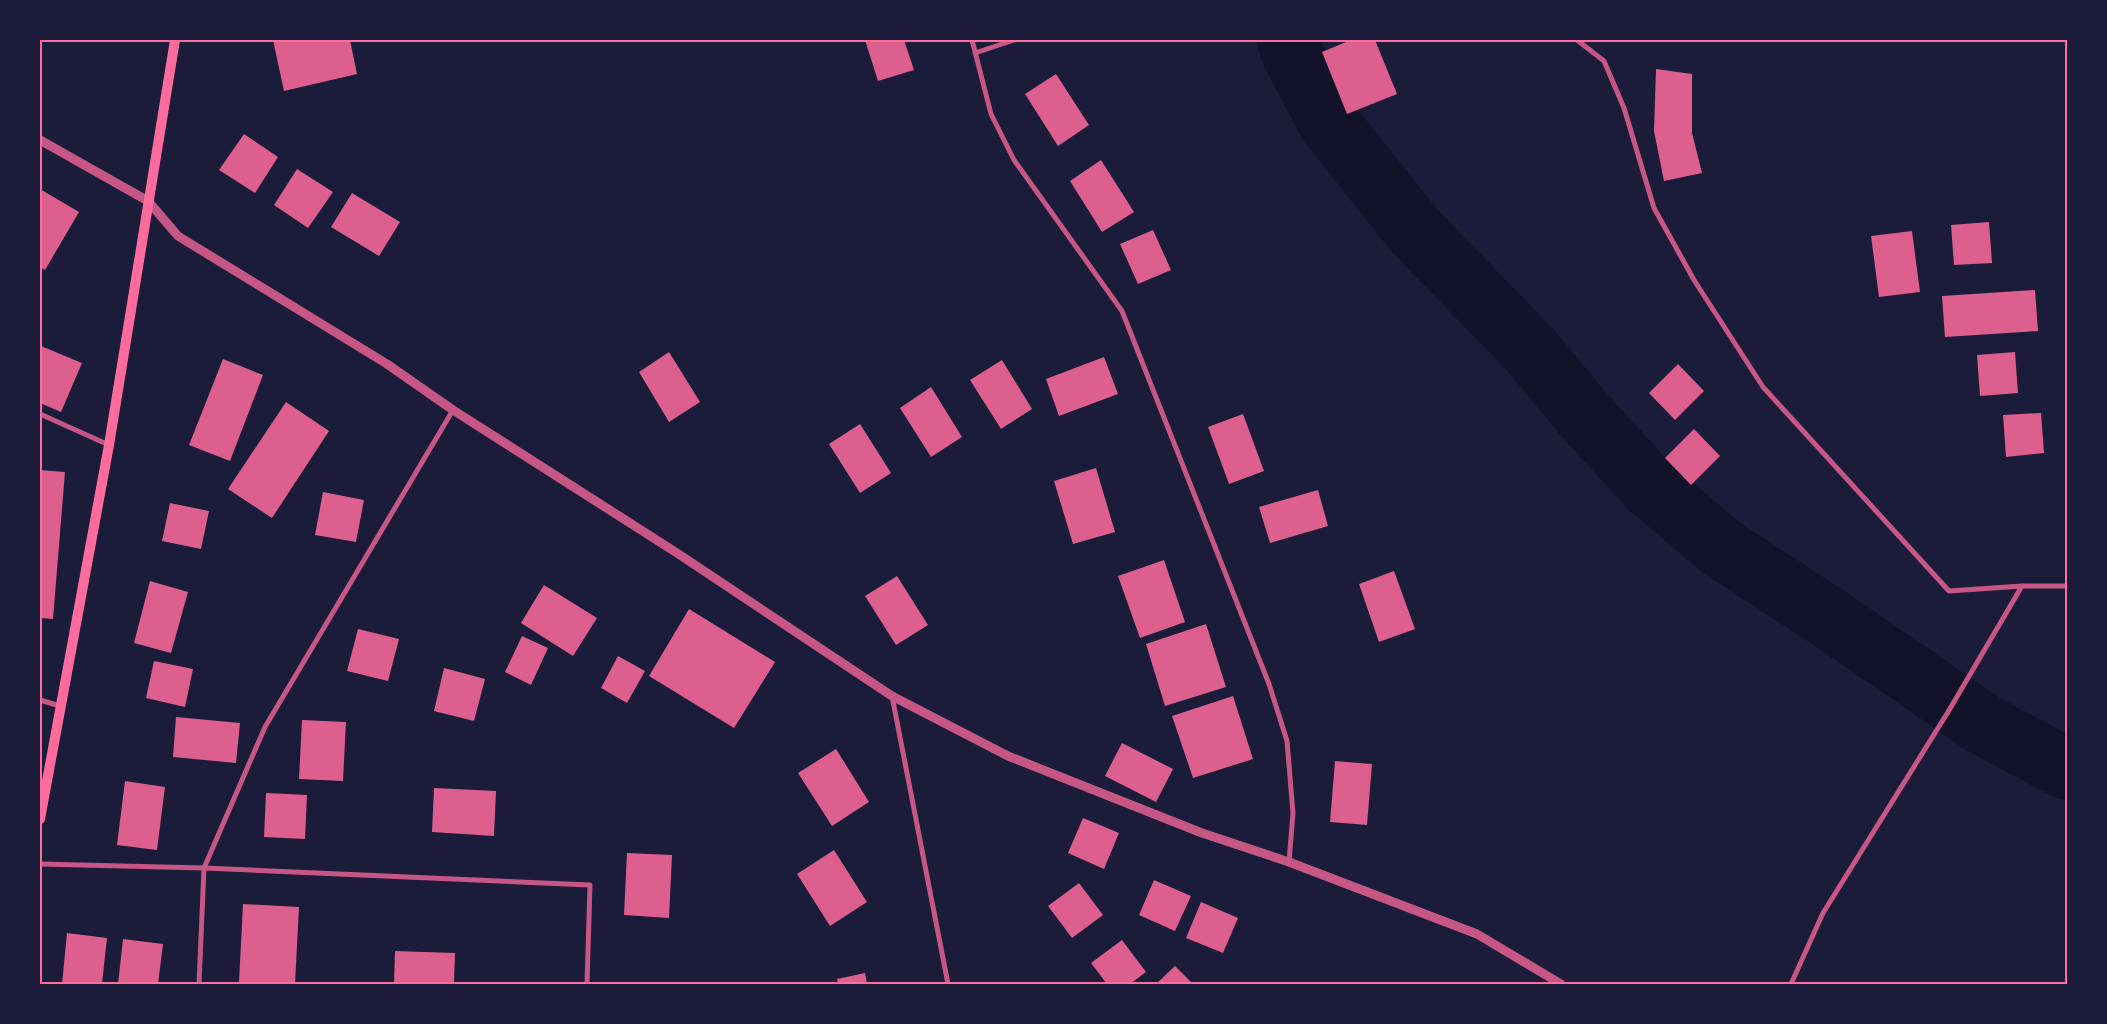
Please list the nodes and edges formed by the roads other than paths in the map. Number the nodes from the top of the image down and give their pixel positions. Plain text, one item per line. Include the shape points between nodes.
1 (175, 40) edge
2 (972, 40) edge
3 (1014, 40) edge
4 (1577, 40) edge
5 (975, 53) junction
6 (40, 140) edge
7 (148, 201) junction
8 (453, 410) junction
9 (40, 414) edge
10 (109, 444) junction
11 (2022, 586) junction
12 (2067, 586) edge
13 (892, 696) junction
14 (40, 700) edge
15 (60, 706) junction
16 (40, 819) edge
17 (1289, 862) junction
18 (40, 864) edge
19 (204, 868) junction
20 (200, 984) edge
21 (587, 984) edge
22 (948, 984) edge
23 (1561, 984) edge
24 (1791, 984) edge

1 - 7 main road
2 - 5 street
3 - 5 street
4 - 11 street via 1604,61 1624,108 1654,208 1694,280 1763,387 1949,591
5 - 17 street via 991,114 1014,160 1122,311 1269,684 1287,741 1293,813
6 - 7 street
7 - 8 street via 178,236 387,364
7 - 10 main road
8 - 13 street
8 - 19 street via 265,727
9 - 10 street
10 - 15 main road
11 - 12 street
11 - 24 street via 1823,913
13 - 17 street via 1008,756 1202,833
13 - 22 street
14 - 15 street
15 - 16 main road
17 - 23 street via 1476,934
18 - 19 street
19 - 20 street
19 - 21 street via 590,885

